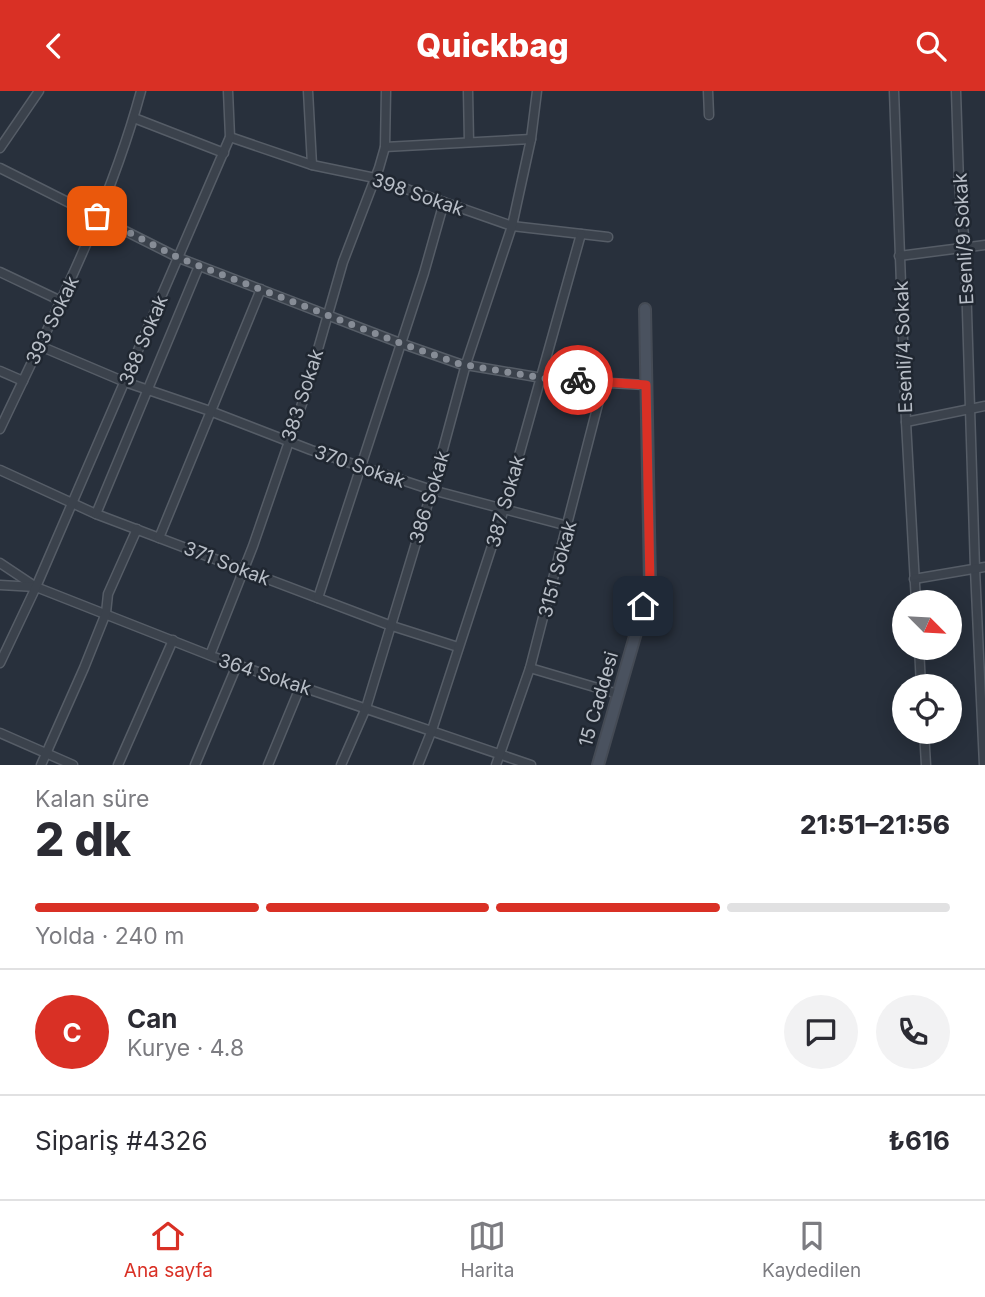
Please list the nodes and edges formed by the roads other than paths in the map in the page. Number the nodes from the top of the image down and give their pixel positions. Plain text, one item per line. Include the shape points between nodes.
1 (39, 91) edge
2 (141, 91) edge
3 (229, 91) edge
4 (307, 91) edge
5 (386, 91) edge
6 (468, 91) edge
7 (537, 91) edge
8 (708, 91) edge
9 (894, 91) edge
10 (956, 91) edge
11 (709, 115) dead end
12 (134, 118) junction
13 (230, 137) junction
14 (531, 139) junction
15 (469, 142) junction
16 (385, 147) junction
17 (0, 148) edge
18 (224, 153) junction
19 (313, 165) junction
20 (0, 168) edge
21 (375, 178) junction
22 (444, 202) junction
23 (97, 216) junction
24 (512, 226) junction
25 (581, 234) junction
26 (608, 237) dead end
27 (985, 245) edge
28 (965, 247) junction
29 (899, 256) junction
30 (179, 258) junction
31 (199, 266) junction
32 (0, 272) edge
33 (261, 289) junction
34 (61, 301) junction
35 (645, 309) dead end
36 (327, 315) junction
37 (400, 343) junction
38 (40, 347) junction
39 (466, 364) junction
40 (0, 371) edge
41 (540, 377) junction
42 (23, 381) junction
43 (604, 381) junction
44 (125, 382) junction
45 (646, 385) junction
46 (148, 391) junction
47 (985, 406) edge
48 (971, 409) junction
49 (210, 411) junction
50 (906, 422) junction
51 (0, 429) edge
52 (288, 440) junction
53 (359, 466) junction
54 (0, 470) edge
55 (985, 487) edge
56 (973, 489) junction
57 (432, 490) junction
58 (72, 504) junction
59 (505, 509) junction
60 (96, 514) junction
61 (568, 526) junction
62 (136, 529) junction
63 (159, 538) junction
64 (0, 563) edge
65 (985, 567) edge
66 (244, 569) junction
67 (975, 569) junction
68 (914, 579) junction
69 (0, 585) edge
70 (36, 587) junction
71 (915, 590) edge
72 (317, 598) junction
73 (106, 613) junction
74 (389, 625) junction
75 (173, 640) junction
76 (458, 647) junction
77 (210, 655) junction
78 (0, 663) edge
79 (237, 665) junction
80 (530, 668) junction
81 (301, 685) junction
82 (618, 694) junction
83 (366, 708) junction
84 (432, 730) junction
85 (0, 733) edge
86 (925, 744) edge
87 (46, 753) junction
88 (500, 754) junction
89 (41, 765) edge
90 (73, 765) edge
91 (118, 765) edge
92 (195, 765) edge
93 (268, 765) edge
94 (341, 765) edge
95 (418, 765) edge
96 (496, 765) edge
97 (531, 765) edge
98 (598, 765) edge
99 (926, 765) edge
100 (984, 765) edge

1 - 17 street
2 - 12 street, 393 Sokak
3 - 13 street, 388 Sokak
4 - 19 street
5 - 16 street, 383 Sokak
6 - 15 street
7 - 14 street, 386 Sokak
8 - 11 street
9 - 29 street, Esenli/4 Sokak
10 - 28 street, Esenli/9 Sokak
12 - 18 street
12 - 23 street, 393 Sokak
13 - 18 street, 388 Sokak
13 - 19 street, 398 Sokak
14 - 15 street
14 - 24 street, 386 Sokak
15 - 16 street
16 - 21 street, 383 Sokak
18 - 30 street, 388 Sokak
19 - 21 street, 398 Sokak
20 - 23 street
21 - 22 street, 398 Sokak
21 - 36 street, 383 Sokak
22 - 24 street, 398 Sokak
22 - 37 street
23 - 30 street
23 - 34 street, 393 Sokak
24 - 25 street, 398 Sokak
24 - 39 street, 386 Sokak
25 - 26 street, 398 Sokak
25 - 41 street, 387 Sokak
27 - 28 street
28 - 29 street
28 - 48 street, Esenli/9 Sokak
29 - 50 street, Esenli/4 Sokak
30 - 31 street
30 - 44 street, 388 Sokak
31 - 33 street
31 - 46 street
32 - 34 street
33 - 36 street
33 - 49 street
34 - 38 street, 393 Sokak
35 - 45 street, 15 Caddesi
36 - 37 street
36 - 52 street, 383 Sokak
37 - 39 street
37 - 53 street
38 - 42 street, 393 Sokak
38 - 44 street, 370 Sokak
39 - 41 street
39 - 57 street, 386 Sokak
40 - 42 street
41 - 43 street
41 - 59 street, 387 Sokak
42 - 51 street, 393 Sokak
43 - 45 street
43 - 61 street, 3151 Sokak
44 - 46 street, 370 Sokak
44 - 58 street, 388 Sokak
45 - 82 street, 15 Caddesi via 650,584
46 - 49 street, 370 Sokak
46 - 60 street
47 - 48 street
48 - 50 street
48 - 56 street, Esenli/9 Sokak
49 - 52 street, 370 Sokak
49 - 63 street
50 - 68 street, Esenli/4 Sokak
52 - 53 street, 370 Sokak
52 - 66 street, 383 Sokak
53 - 57 street, 370 Sokak
53 - 72 street
54 - 58 street, 371 Sokak
55 - 56 street
56 - 67 street, Esenli/9 Sokak
57 - 59 street, 370 Sokak
57 - 74 street, 386 Sokak
58 - 60 street, 371 Sokak
58 - 70 street, 388 Sokak
59 - 61 street, 370 Sokak
59 - 76 street, 387 Sokak
60 - 62 street, 371 Sokak
61 - 80 street, 3151 Sokak
62 - 63 street, 371 Sokak
62 - 73 street via 108,594
63 - 66 street, 371 Sokak
64 - 70 street
65 - 67 street
66 - 72 street, 371 Sokak
66 - 77 street, 383 Sokak
67 - 68 street
67 - 100 street, Esenli/9 Sokak
68 - 71 street, Esenli/4 Sokak
69 - 70 street, 364 Sokak
70 - 73 street, 364 Sokak
70 - 78 street, 388 Sokak
72 - 74 street, 371 Sokak
73 - 75 street, 364 Sokak
73 - 87 street
74 - 76 street, 371 Sokak
74 - 83 street, 386 Sokak
75 - 77 street, 364 Sokak
75 - 91 street
76 - 84 street, 387 Sokak
77 - 79 street, 364 Sokak
79 - 81 street, 364 Sokak
79 - 92 street
80 - 82 street
80 - 88 street, 3151 Sokak
81 - 83 street, 364 Sokak
81 - 93 street
82 - 98 street, 15 Caddesi
83 - 84 street, 364 Sokak
83 - 94 street, 386 Sokak
84 - 88 street, 364 Sokak
84 - 95 street, 387 Sokak
85 - 87 street
86 - 99 street
87 - 89 street
87 - 90 street
88 - 96 street, 3151 Sokak
88 - 97 street, 364 Sokak

